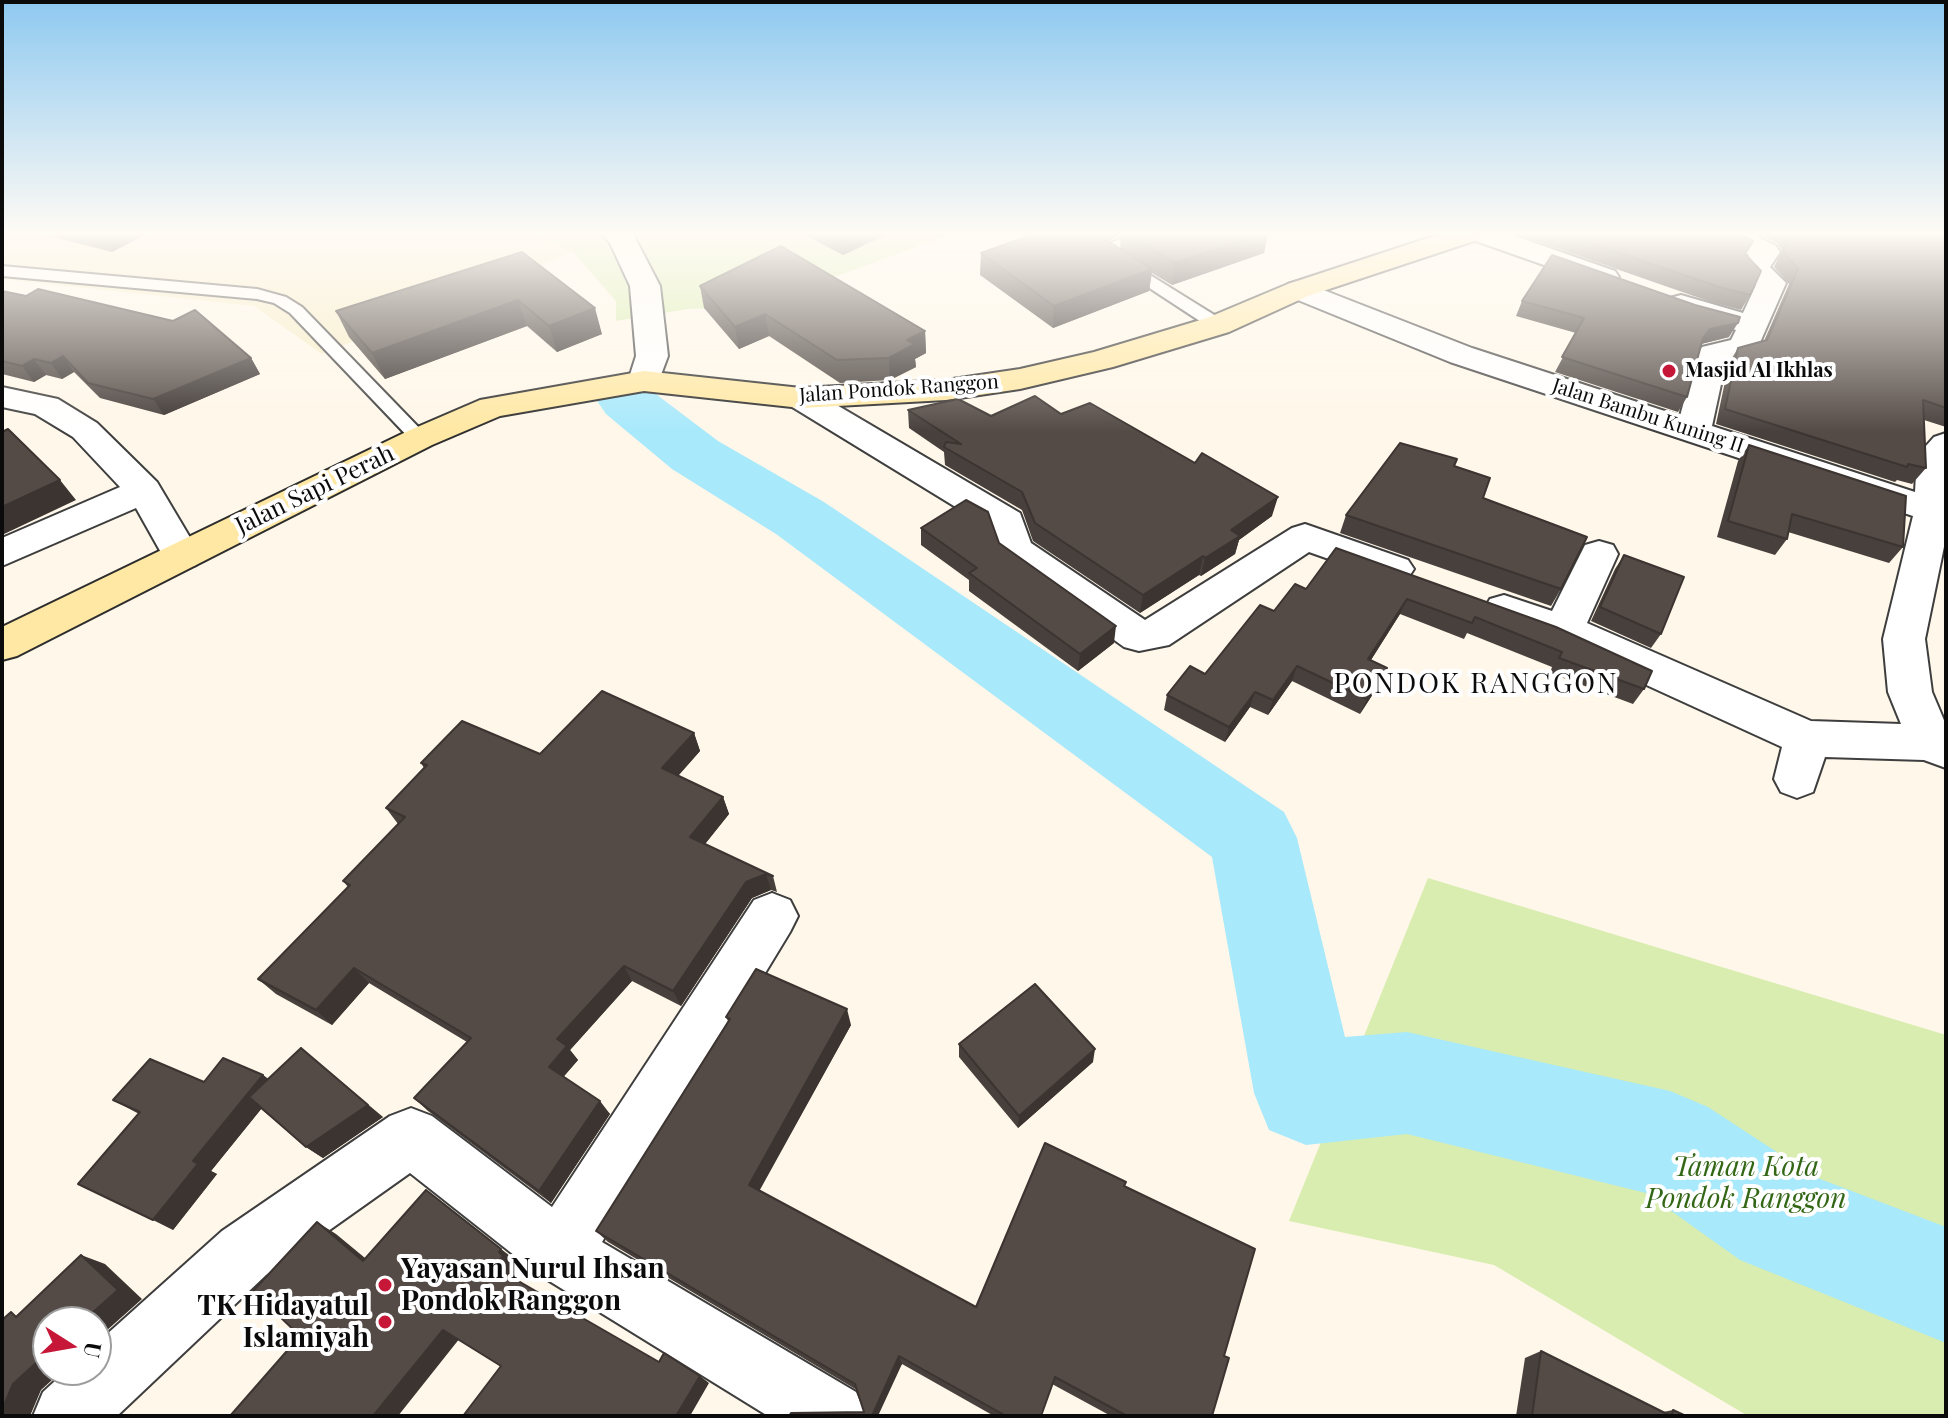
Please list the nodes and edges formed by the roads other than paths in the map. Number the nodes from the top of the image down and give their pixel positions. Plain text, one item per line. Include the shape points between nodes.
1 (280, 300) edge
2 (646, 300) edge
3 (1179, 300) edge
4 (1275, 300) edge
5 (1324, 300) edge
6 (1671, 300) edge
7 (1764, 300) edge
8 (1218, 325) junction
9 (1753, 325) junction
10 (644, 381) junction
11 (2, 397) edge
12 (801, 398) junction
13 (1694, 429) junction
14 (420, 438) junction
15 (1946, 444) edge
16 (144, 490) junction
17 (1933, 510) junction
18 (2, 553) edge
19 (1599, 554) dead end
20 (182, 556) junction
21 (1429, 582) edge
22 (1471, 597) edge
23 (1563, 630) junction
24 (2, 645) edge
25 (1939, 746) edge
26 (772, 916) dead end
27 (560, 1252) junction
28 (67, 1416) edge
29 (832, 1416) edge

1 - 14 lane via 296,310
2 - 10 street via 652,356
3 - 8 lane
4 - 8 street, Jalan Pondok Ranggon
5 - 13 street, Jalan Bambu Kuning II via 1461,355
6 - 9 street
7 - 9 street
8 - 12 street, Jalan Pondok Ranggon via 1020,379 946,390
9 - 13 street via 1744,347 1710,359
10 - 12 street, Jalan Pondok Ranggon
10 - 14 street, Jalan Sapi Perah via 492,407
11 - 16 street via 46,406 85,430
12 - 21 street via 1007,522 1014,549 1139,636 1154,634 1305,537
13 - 17 street, Jalan Bambu Kuning II
14 - 20 street, Jalan Sapi Perah
15 - 17 street via 1935,456
16 - 18 street
16 - 20 street
17 - 25 street via 1904,639 1910,692
19 - 23 street
20 - 24 street, Jalan Sapi Perah
22 - 23 street
23 - 25 street via 1802,759
26 - 27 street
27 - 28 street via 411,1137 244,1253
27 - 29 street

